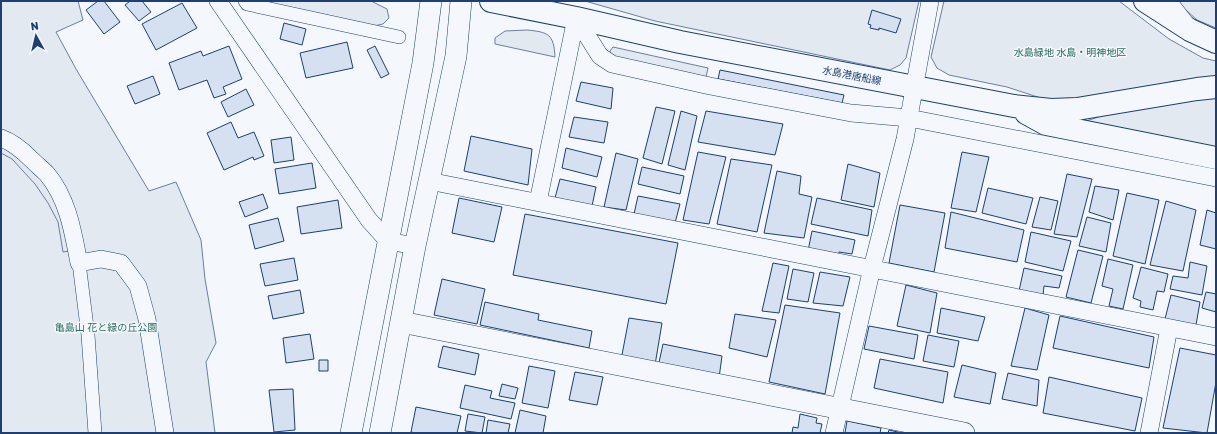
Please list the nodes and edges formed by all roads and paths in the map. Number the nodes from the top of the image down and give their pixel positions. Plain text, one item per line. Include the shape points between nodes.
1 (218, 1) edge
2 (244, 1) edge
3 (431, 1) edge
4 (461, 1) edge
5 (491, 1) edge
6 (930, 1) edge
7 (1145, 1) edge
8 (1168, 1) edge
9 (576, 18) junction
10 (1190, 30) junction
11 (398, 37) dead end
12 (1216, 42) edge
13 (915, 87) junction
14 (1216, 87) edge
15 (1014, 106) junction
16 (909, 118) junction
17 (1, 138) edge
18 (1216, 158) edge
19 (1216, 178) edge
20 (429, 181) junction
21 (538, 202) junction
22 (388, 241) junction
23 (415, 246) junction
24 (79, 263) junction
25 (872, 268) junction
26 (401, 322) junction
27 (1169, 328) junction
28 (1216, 337) edge
29 (839, 409) junction
30 (958, 432) edge
31 (95, 433) edge
32 (165, 433) edge
33 (351, 433) edge
34 (380, 433) edge
35 (834, 433) edge
36 (1149, 433) edge

1 - 22 street via 361,209
2 - 11 street via 247,4
3 - 22 street via 423,64
4 - 20 street via 456,56
5 - 9 main road, 水島港唐船線
6 - 13 street
7 - 10 main road
8 - 10 street
9 - 13 main road, 水島港唐船線 via 680,42
9 - 16 street via 600,56 612,64 851,113
9 - 21 street
10 - 12 main road
13 - 15 main road, 水島港唐船線
13 - 16 street
14 - 15 main road, 水島港唐船線 via 1077,109 1051,110
15 - 18 main road via 1046,124
16 - 19 street
16 - 25 street
17 - 24 street via 25,152 47,175 61,196 71,220
20 - 21 street
20 - 23 street
21 - 25 street
22 - 23 street
22 - 33 street
23 - 26 street
24 - 31 street via 88,335
24 - 32 street via 101,259 121,263 138,286 147,319
25 - 27 street
25 - 29 street
26 - 29 street
26 - 34 street
27 - 28 street
27 - 36 street
29 - 30 street
29 - 35 street

